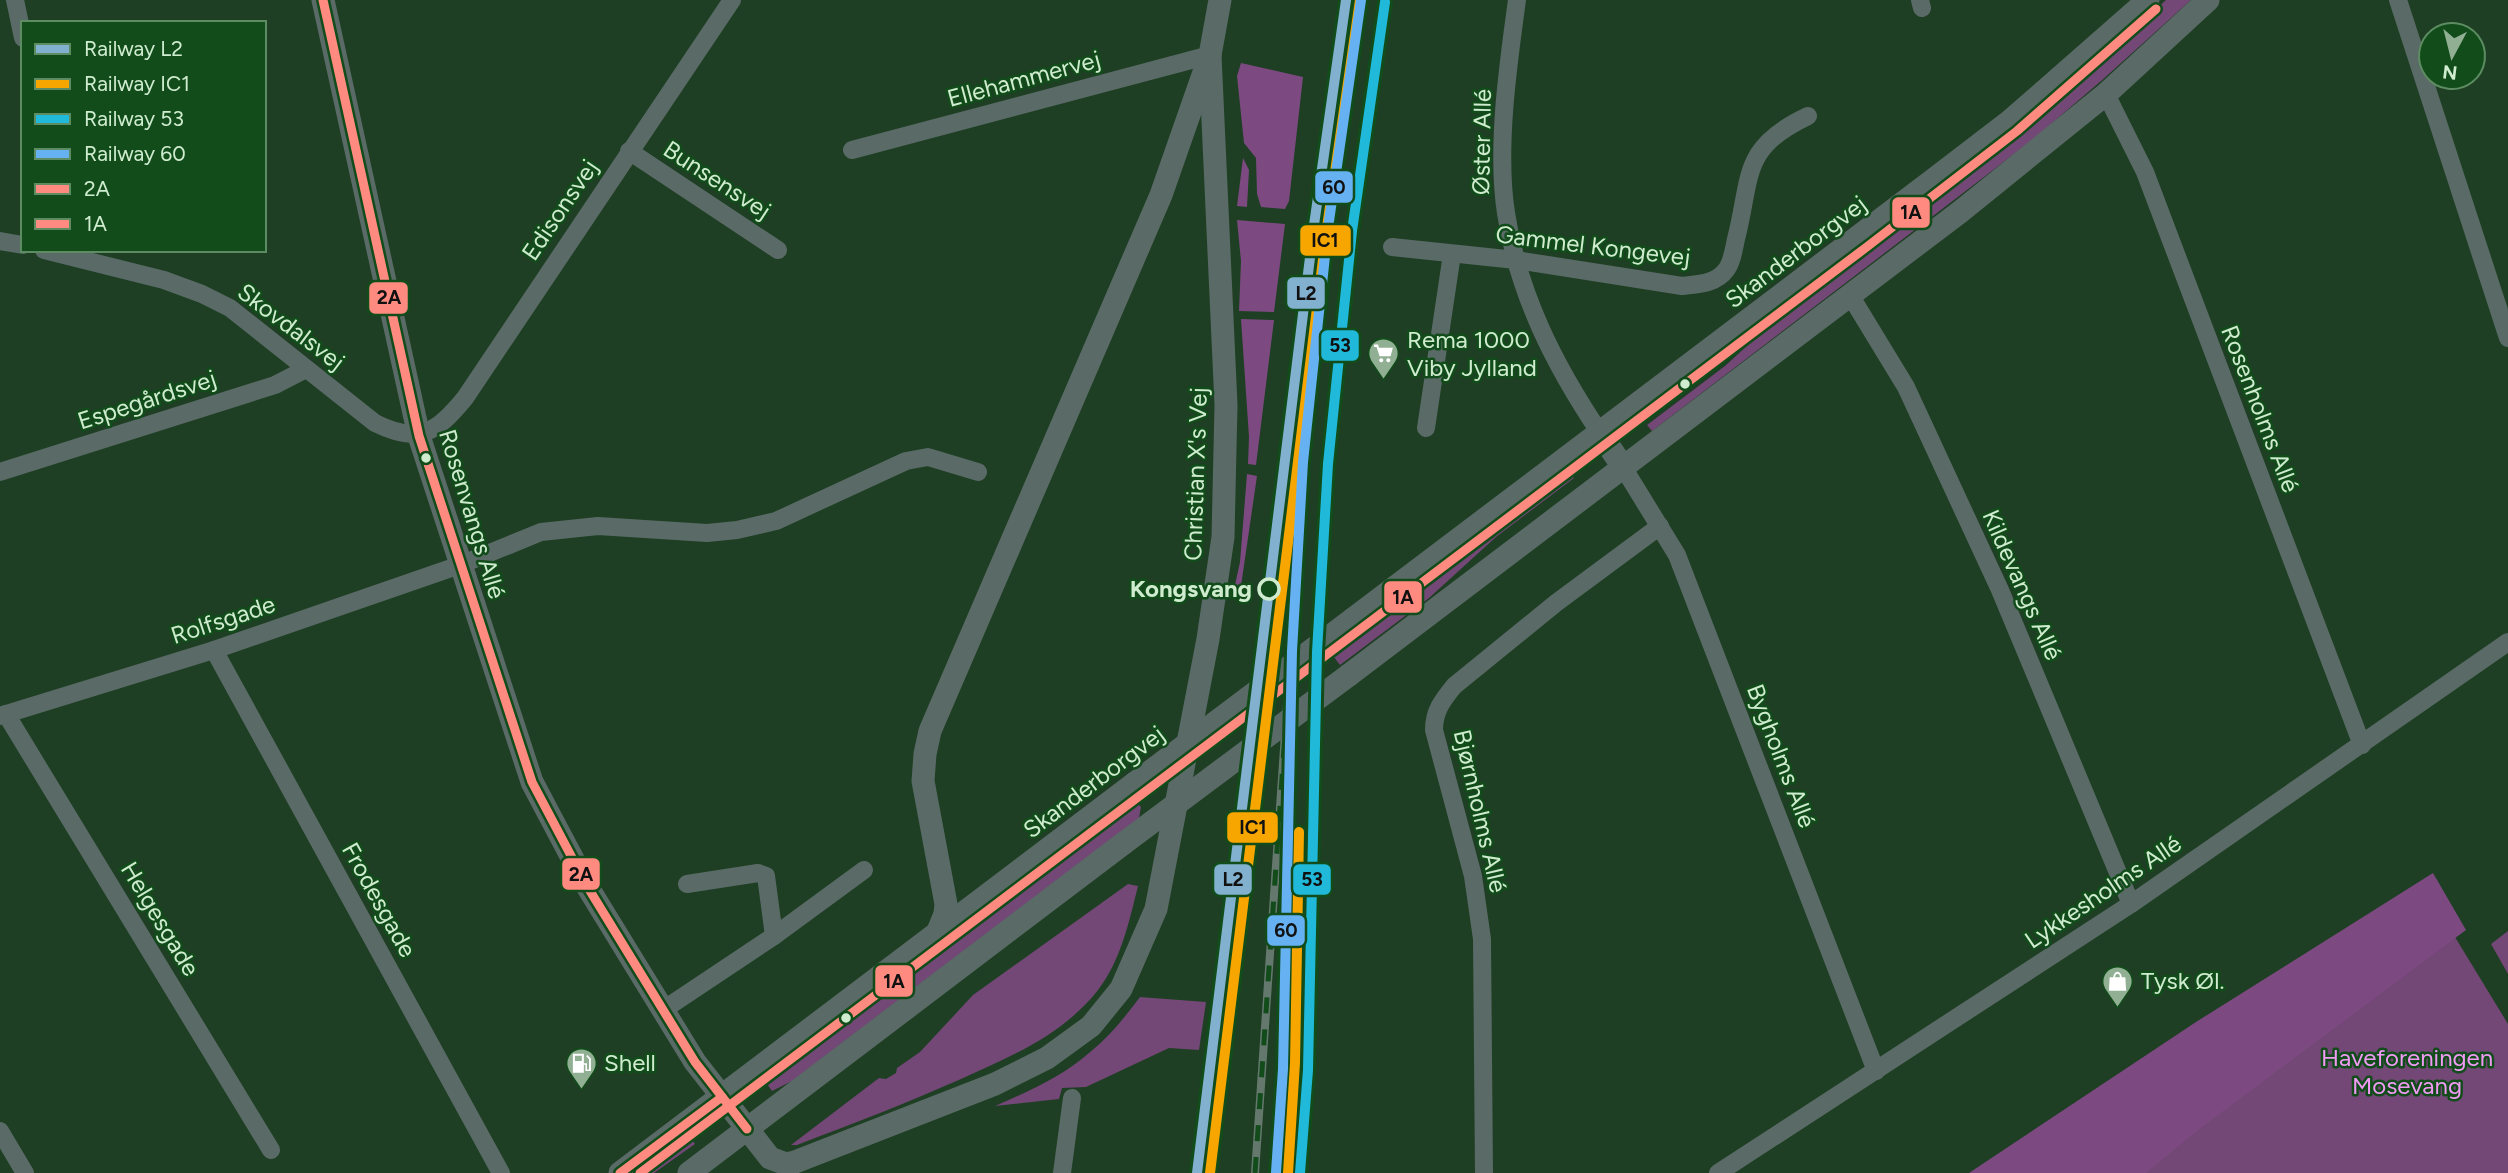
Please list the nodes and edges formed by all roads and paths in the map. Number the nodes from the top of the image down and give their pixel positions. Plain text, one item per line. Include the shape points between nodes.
1 (15, 0) edge
2 (323, 0) edge
3 (732, 0) edge
4 (1220, 0) edge
5 (1517, 0) edge
6 (2148, 0) edge
7 (2208, 0) edge
8 (2398, 0) edge
9 (21, 28) edge
10 (1210, 55) junction
11 (2106, 94) junction
12 (1808, 116) dead end
13 (852, 150) dead end
14 (629, 152) junction
15 (0, 241) edge
16 (21, 245) edge
17 (1392, 247) dead end
18 (778, 250) dead end
19 (52, 252) edge
20 (1452, 254) junction
21 (1516, 260) junction
22 (1850, 295) junction
23 (2508, 338) edge
24 (306, 369) junction
25 (1426, 428) dead end
26 (1600, 433) junction
27 (419, 436) junction
28 (1623, 467) junction
29 (0, 472) edge
30 (978, 472) dead end
31 (1660, 526) junction
32 (460, 565) junction
33 (2508, 642) edge
34 (214, 650) junction
35 (3, 715) edge
36 (2362, 745) junction
37 (864, 870) dead end
38 (687, 884) dead end
39 (2131, 904) junction
40 (774, 936) junction
41 (936, 936) junction
42 (663, 1010) junction
43 (1876, 1071) junction
44 (722, 1097) junction
45 (1072, 1098) dead end
46 (747, 1129) junction
47 (0, 1130) edge
48 (271, 1150) dead end
49 (25, 1173) edge
50 (501, 1173) edge
51 (620, 1173) edge
52 (689, 1173) edge
53 (1062, 1173) edge
54 (1484, 1173) edge
55 (1718, 1173) edge

1 - 9 street
2 - 27 street, Rosenvangs Allé
3 - 14 street, Edisonsvej
4 - 10 street, Christian X's Vej
5 - 21 street, Øster Allé via 1503,168 1505,213
6 - 26 street, Skanderborgvej via 2010,121
7 - 11 street
8 - 23 street
10 - 13 street, Ellehammervej
10 - 41 street, Christian X's Vej via 1161,195 930,731 922,781 946,904
10 - 46 street, Christian X's Vej via 1226,405 1223,537 1162,881 1142,944 1121,989 1091,1026 1047,1058 995,1084 786,1164 770,1158
11 - 22 street
11 - 36 street, Rosenholms Allé via 2145,172
12 - 21 street, Gammel Kongevej via 1789,125 1760,151 1744,192 1742,218 1726,270 1708,283 1682,286
14 - 18 street, Bunsensvej
14 - 27 street, Edisonsvej via 465,398 447,420
15 - 16 street
17 - 20 street, Gammel Kongevej
19 - 24 street, Skovdalsvej via 202,294 230,308
20 - 21 street, Gammel Kongevej
20 - 25 street
21 - 26 street, Øster Allé via 1548,347
22 - 28 street
22 - 39 street, Kildevangs Allé via 1906,387 2000,590
24 - 27 street, Skovdalsvej via 375,423
24 - 29 street, Espegårdsvej via 275,385
26 - 28 street
26 - 41 street, Skanderborgvej, bridge
27 - 32 street, Rosenvangs Allé
28 - 31 street, Bygholms Allé
28 - 46 street, bridge
30 - 32 street, Rolfsgade via 928,457 906,461 776,521 751,527 708,533 567,528 541,532
31 - 43 street, Bygholms Allé via 1682,568
31 - 54 street, Bjørnholms Allé via 1454,686 1434,718 1473,876 1482,939
32 - 34 street, Rolfsgade
32 - 42 street, Rosenvangs Allé via 532,782 587,886
33 - 36 street, Lykkesholms Allé
34 - 35 street, Rolfsgade
34 - 50 street, Frodesgade
35 - 48 street, Helgesgade
36 - 39 street, Lykkesholms Allé
37 - 40 street
38 - 40 street via 758,873 766,876
39 - 43 street, Lykkesholms Allé
40 - 42 street
41 - 44 street, Skanderborgvej
42 - 44 street, Rosenvangs Allé
43 - 55 street, Lykkesholms Allé
44 - 46 street, Christian X's Vej
44 - 51 street, Skanderborgvej
45 - 53 street
46 - 52 street
47 - 49 street

